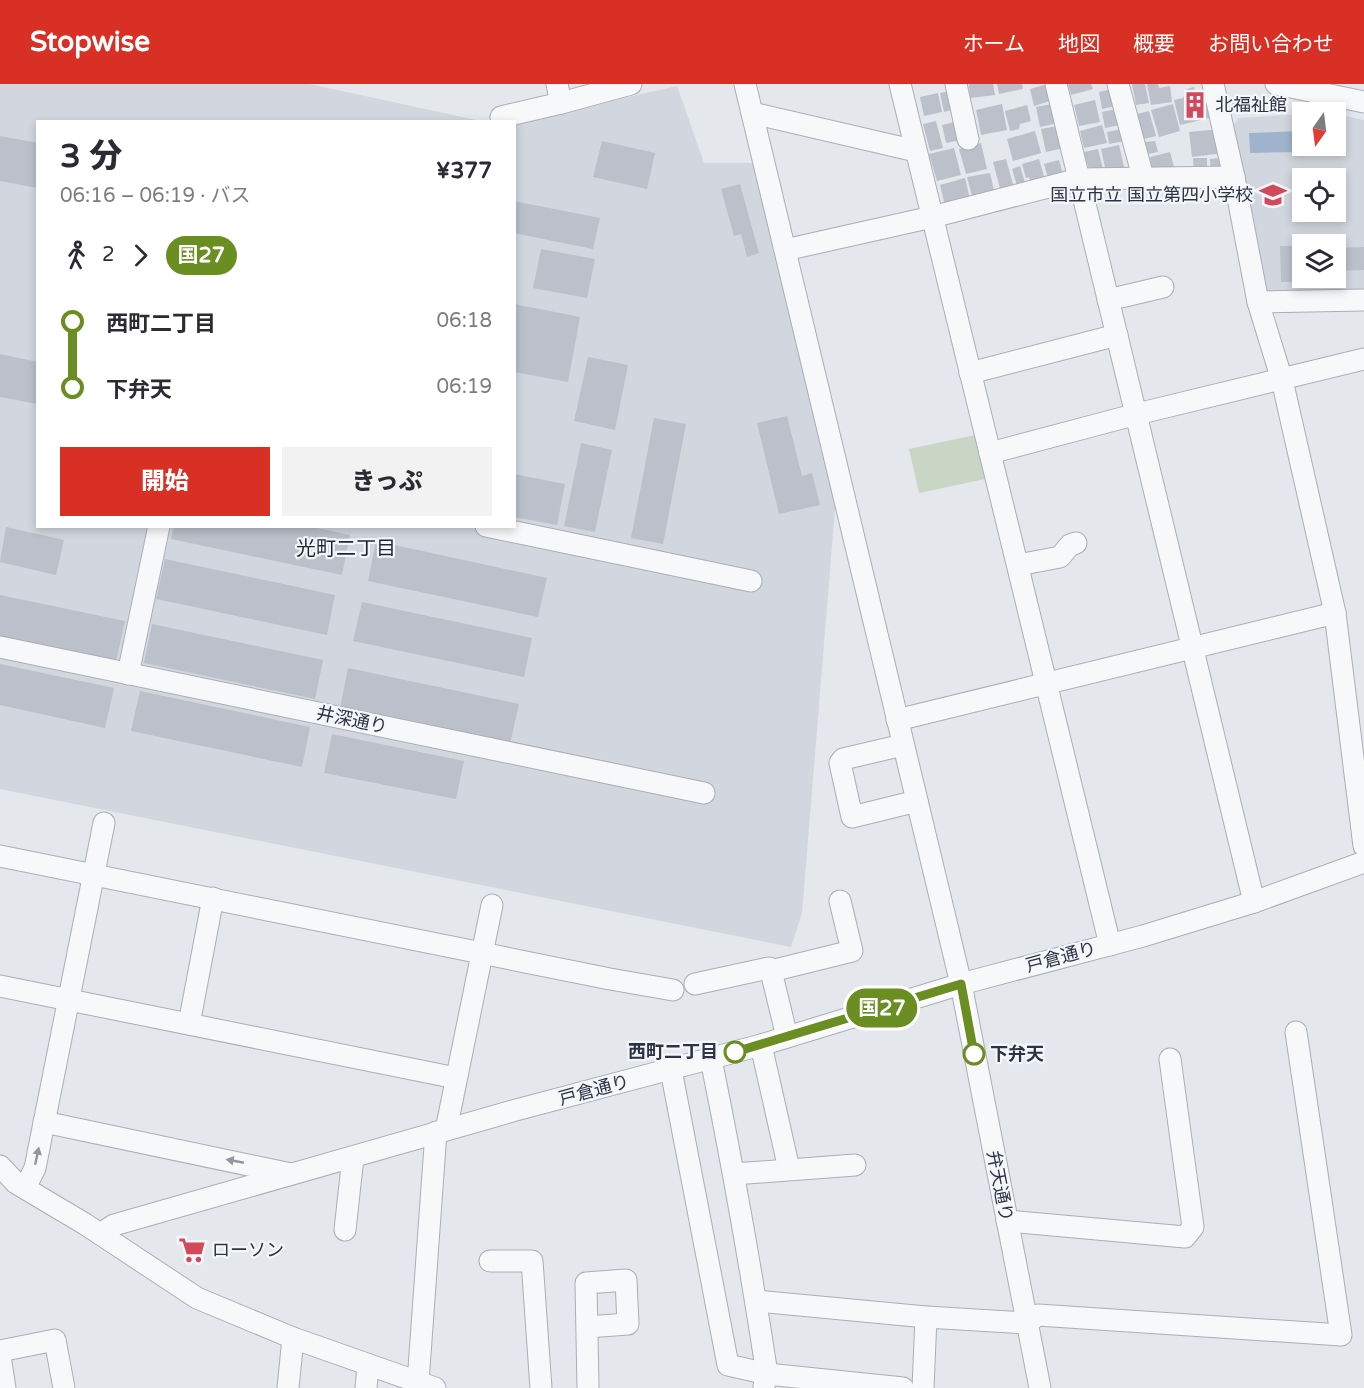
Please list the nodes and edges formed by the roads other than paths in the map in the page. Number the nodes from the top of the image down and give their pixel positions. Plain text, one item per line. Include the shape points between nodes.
1 (631, 84) edge
2 (745, 84) edge
3 (900, 84) edge
4 (956, 84) edge
5 (1056, 84) edge
6 (1118, 84) edge
7 (1213, 84) edge
8 (1276, 84) edge
9 (559, 94) edge
10 (1364, 102) edge
11 (752, 113) junction
12 (501, 117) dead end
13 (968, 139) dead end
14 (916, 151) junction
15 (1143, 177) junction
16 (1234, 177) junction
17 (1079, 179) junction
18 (932, 216) junction
19 (785, 250) junction
20 (1163, 287) dead end
21 (1108, 300) junction
22 (1364, 300) edge
23 (1258, 302) junction
24 (1117, 335) junction
25 (1364, 359) edge
26 (970, 373) junction
27 (1282, 380) junction
28 (1137, 414) junction
29 (990, 453) junction
30 (159, 528) edge
31 (496, 528) edge
32 (1076, 543) dead end
33 (1017, 565) junction
34 (751, 580) dead end
35 (1335, 613) junction
36 (0, 647) edge
37 (1194, 647) junction
38 (128, 674) junction
39 (1046, 683) junction
40 (897, 720) junction
41 (903, 745) junction
42 (704, 793) dead end
43 (916, 801) junction
44 (104, 823) dead end
45 (1364, 846) edge
46 (0, 856) edge
47 (1364, 862) edge
48 (93, 874) junction
49 (213, 898) junction
50 (840, 900) dead end
51 (1254, 902) junction
52 (492, 905) dead end
53 (1110, 945) junction
54 (483, 952) junction
55 (771, 971) junction
56 (695, 984) dead end
57 (961, 984) junction
58 (0, 986) edge
59 (674, 990) dead end
60 (69, 1000) junction
61 (189, 1024) junction
62 (1296, 1032) dead end
63 (787, 1037) junction
64 (761, 1045) junction
65 (711, 1059) junction
66 (1170, 1059) dead end
67 (671, 1070) junction
68 (456, 1078) junction
69 (44, 1122) junction
70 (441, 1131) junction
71 (353, 1157) junction
72 (855, 1165) dead end
73 (789, 1169) junction
74 (1, 1172) edge
75 (292, 1174) junction
76 (734, 1174) junction
77 (25, 1188) junction
78 (1007, 1221) junction
79 (345, 1230) dead end
80 (100, 1234) junction
81 (490, 1261) dead end
82 (756, 1301) junction
83 (926, 1317) junction
84 (1027, 1323) junction
85 (587, 1327) dead end
86 (293, 1338) junction
87 (0, 1351) edge
88 (0, 1356) edge
89 (368, 1365) junction
90 (765, 1381) edge
91 (426, 1385) edge
92 (5, 1388) edge
93 (64, 1388) edge
94 (288, 1388) edge
95 (366, 1388) edge
96 (541, 1388) edge
97 (588, 1388) edge
98 (903, 1388) edge
99 (923, 1388) edge
100 (1040, 1388) edge

1 - 9 street
2 - 11 street, 弁天通り
3 - 14 street
4 - 13 street
5 - 17 street
6 - 15 street
7 - 16 street
8 - 10 street
9 - 12 street
11 - 14 street
11 - 19 street, 弁天通り
14 - 18 street
15 - 16 street
15 - 17 street
16 - 23 street
17 - 18 street
17 - 21 street
18 - 19 street
18 - 26 street
19 - 40 street, 弁天通り
20 - 21 street
21 - 24 street
22 - 23 street
23 - 27 street
24 - 26 street
24 - 28 street
25 - 27 street
26 - 29 street
27 - 28 street
27 - 35 street
28 - 29 street
28 - 37 street
29 - 33 street
30 - 38 street
31 - 34 street
32 - 33 street via 1060,557
33 - 39 street
35 - 37 street
35 - 45 street
36 - 38 street, 井深通り
37 - 39 street
37 - 51 street
38 - 42 street, 井深通り
39 - 40 street
39 - 53 street
40 - 41 street, 弁天通り
41 - 43 street, 弁天通り
41 - 43 street via 843,759 840,763 852,817
43 - 57 street, 弁天通り
44 - 48 street
46 - 48 street
47 - 51 street, 戸倉通り
48 - 49 street
48 - 60 street
49 - 54 street
49 - 61 street
50 - 55 street via 852,951
51 - 53 street, 戸倉通り
52 - 54 street
53 - 57 street, 戸倉通り
54 - 59 street
54 - 68 street
55 - 56 street via 769,968
55 - 63 street
57 - 63 street, 戸倉通り
57 - 78 street, 弁天通り
58 - 60 street
60 - 61 street
60 - 69 street
61 - 68 street
62 - 84 street via 1341,1335 1038,1315
63 - 64 street, 戸倉通り
64 - 65 street, 戸倉通り
64 - 73 street
65 - 67 street, 戸倉通り
65 - 76 street
66 - 78 street via 1193,1227 1185,1237
67 - 70 street, 戸倉通り
67 - 90 street via 728,1365
68 - 70 street
75 -> 69 street
77 -> 69 street via 35,1168
70 - 71 street, 戸倉通り
70 - 91 street
71 - 75 street, 戸倉通り
71 - 79 street
72 - 73 street
73 - 76 street
74 - 77 street
75 - 80 street, 戸倉通り via 112,1225
76 - 82 street
77 - 80 street
78 - 84 street, 弁天通り
80 - 86 street via 197,1298
81 - 96 street via 532,1261
82 - 83 street
82 - 90 street
83 - 84 street
83 - 99 street
84 - 100 street, 弁天通り
85 - 97 street
86 - 89 street
86 - 94 street
87 - 93 street via 56,1340
88 - 92 street
89 - 91 street
89 - 95 street
90 - 98 street

